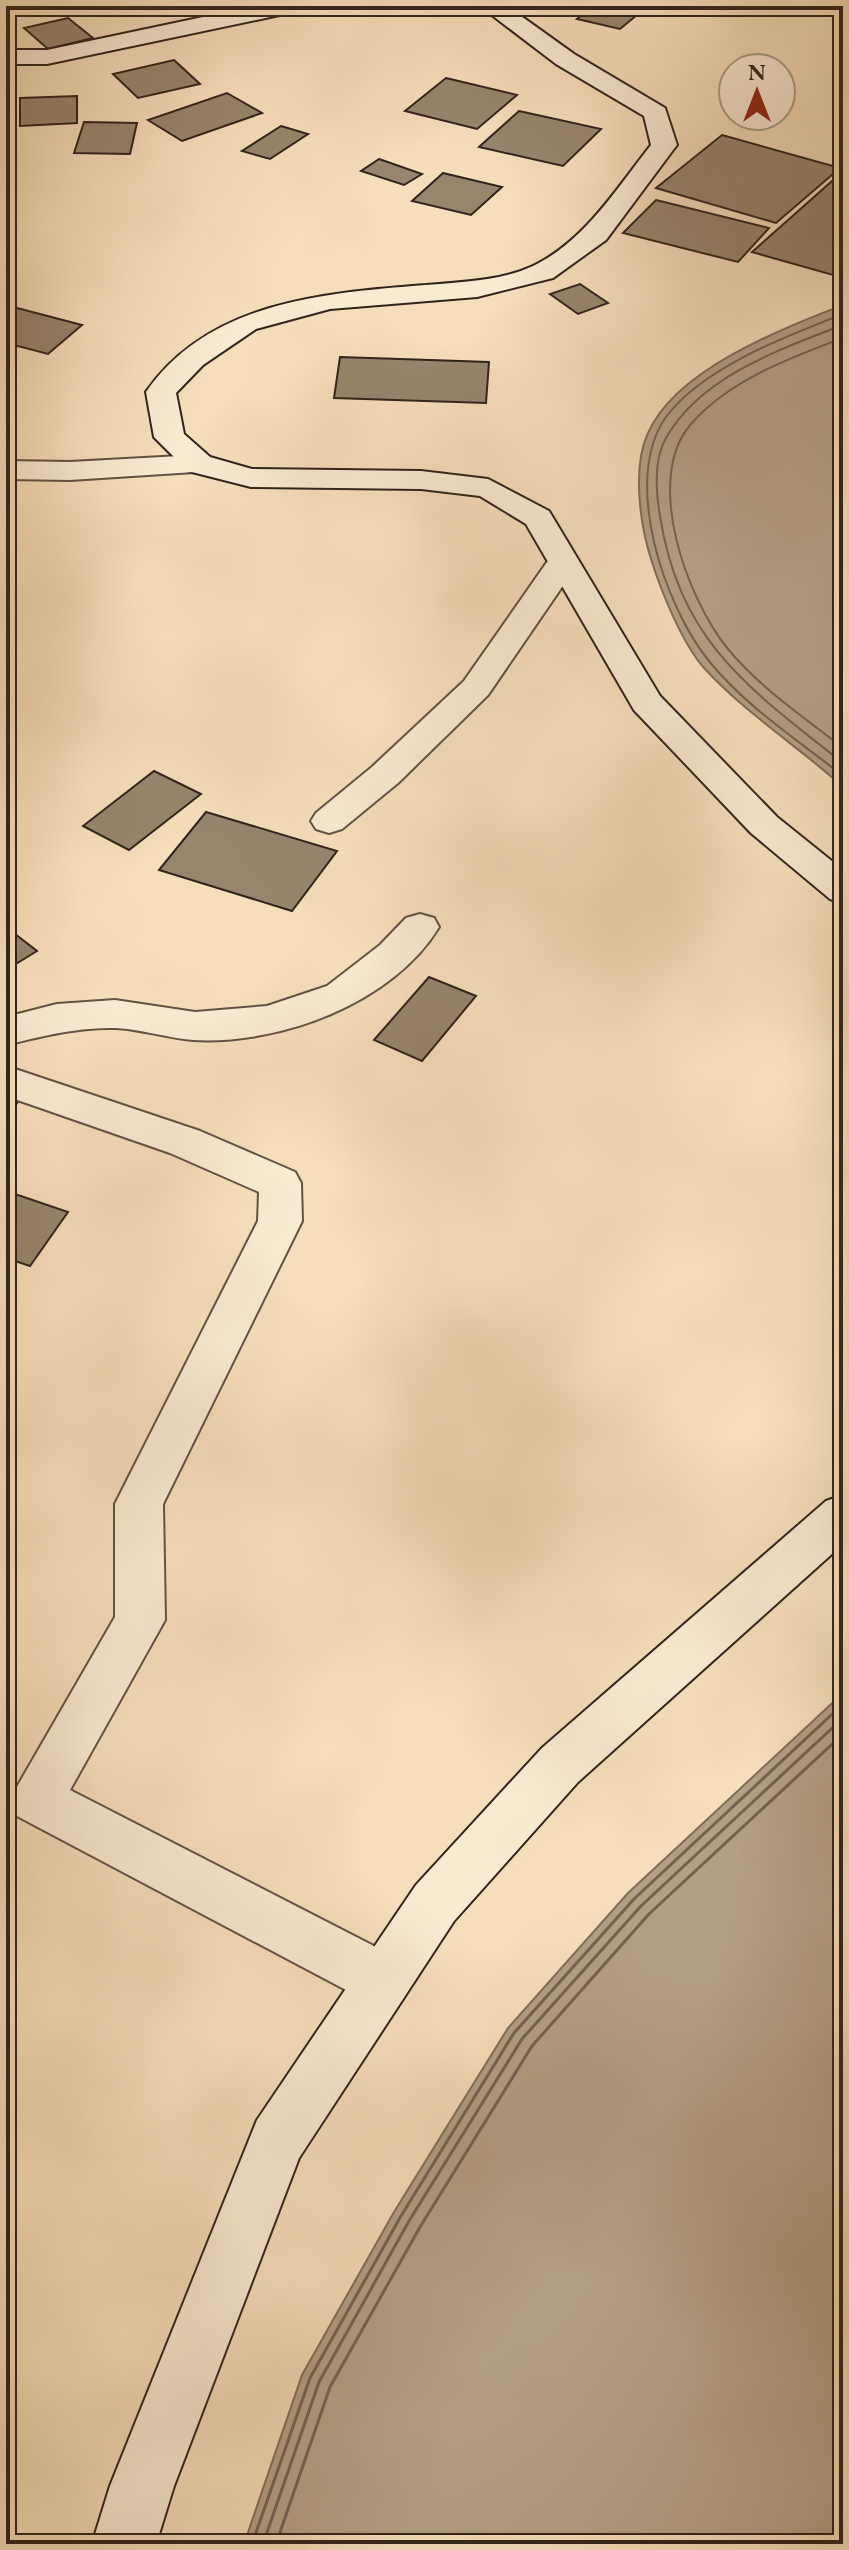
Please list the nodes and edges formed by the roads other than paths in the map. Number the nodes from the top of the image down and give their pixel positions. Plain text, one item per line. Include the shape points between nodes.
1 (289, 6) edge
2 (492, 6) edge
3 (6, 57) edge
4 (199, 464) junction
5 (6, 470) edge
6 (563, 562) junction
7 (329, 821) dead end
8 (843, 890) edge
9 (420, 927) dead end
10 (6, 1031) edge
11 (6, 1081) edge
12 (843, 1515) edge
13 (383, 1980) junction
14 (124, 2544) edge

1 - 3 main road via 47,57
2 - 4 main road via 565,59 656,113 664,145 596,234 543,272 477,289 329,301 235,330 193,359 161,392 169,437
4 - 5 main road
4 - 6 main road via 251,478 421,480 488,488 538,518
6 - 7 main road via 476,688
6 - 8 main road via 646,702 764,825
9 - 10 main road via 341,996 269,1020 195,1026 115,1014 57,1018
11 - 13 main road via 185,1142 280,1183 280,1221 139,1504 140,1620 36,1799
12 - 13 main road via 560,1765 435,1903
13 - 14 main road via 277,2140

